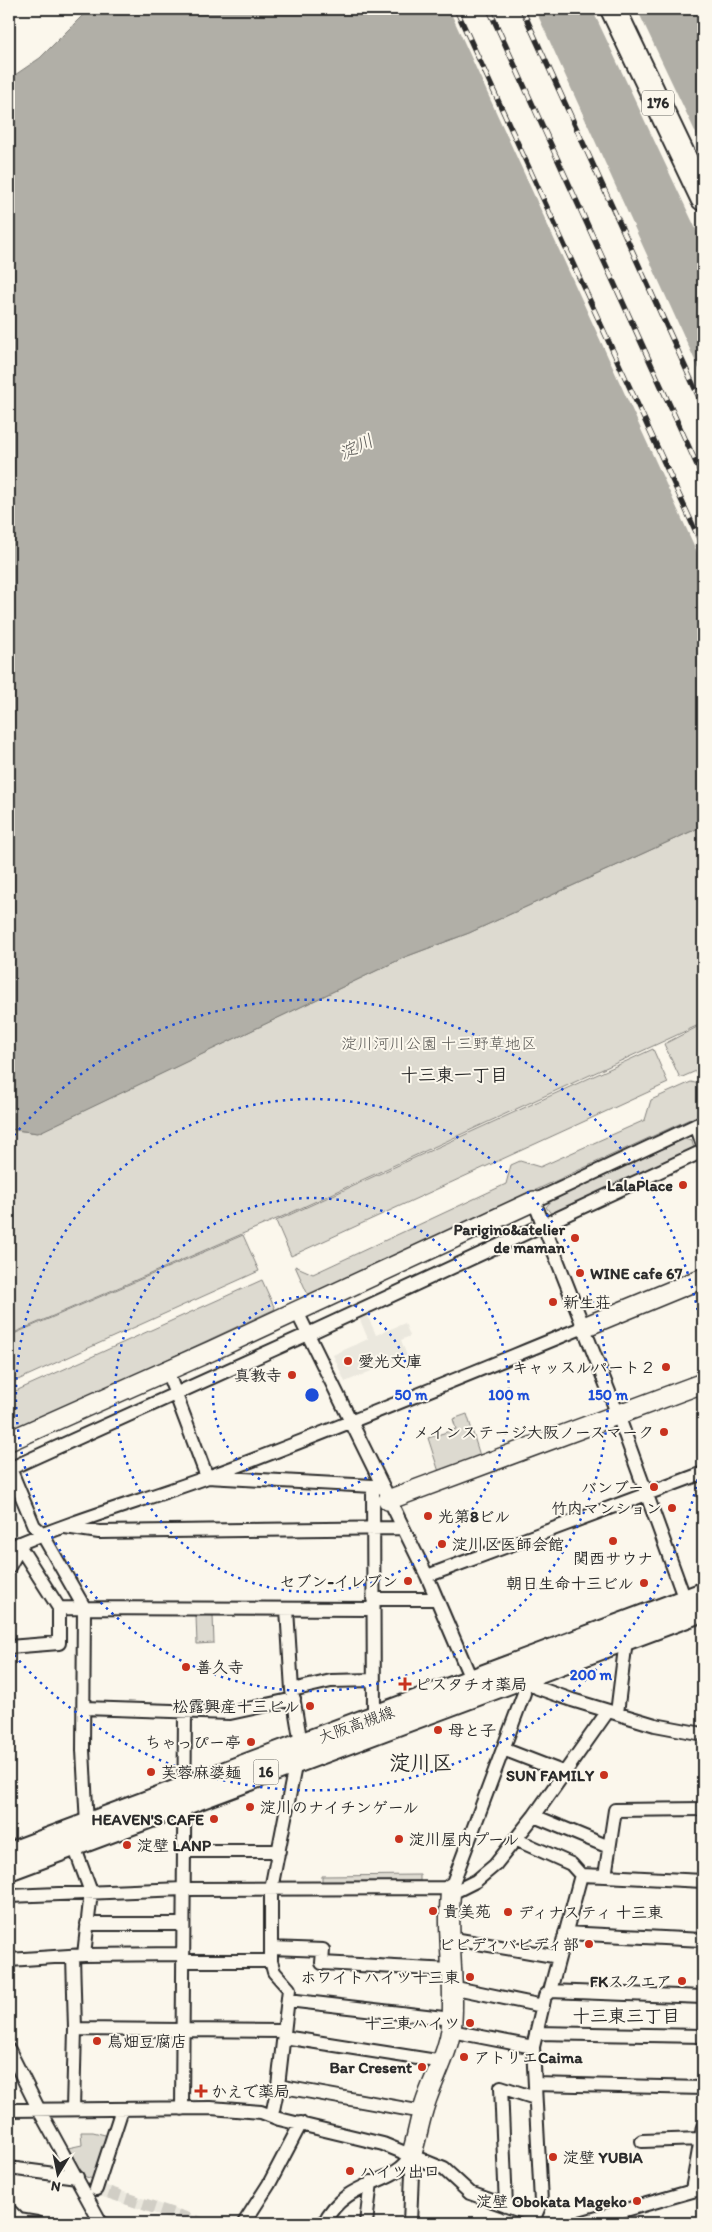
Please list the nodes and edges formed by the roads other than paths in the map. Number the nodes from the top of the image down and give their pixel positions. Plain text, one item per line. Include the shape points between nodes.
1 (613, 9) edge
2 (703, 198) edge
3 (700, 1124) edge
4 (703, 1145) edge
5 (703, 1151) edge
6 (534, 1201) junction
7 (545, 1224) junction
8 (703, 1278) edge
9 (296, 1310) junction
10 (584, 1327) junction
11 (308, 1334) junction
12 (167, 1371) junction
13 (703, 1383) edge
14 (176, 1393) junction
15 (618, 1414) junction
16 (350, 1423) junction
17 (9, 1441) edge
18 (9, 1468) edge
19 (703, 1473) edge
20 (207, 1477) junction
21 (12, 1484) edge
22 (376, 1484) junction
23 (647, 1494) junction
24 (388, 1500) junction
25 (63, 1527) junction
26 (402, 1528) junction
27 (372, 1530) junction
28 (42, 1532) junction
29 (16, 1546) edge
30 (9, 1568) edge
31 (426, 1576) junction
32 (437, 1599) junction
33 (697, 1600) edge
34 (373, 1604) junction
35 (84, 1607) junction
36 (59, 1608) junction
37 (287, 1609) junction
38 (703, 1611) edge
39 (626, 1640) junction
40 (9, 1646) edge
41 (522, 1671) junction
42 (373, 1680) junction
43 (475, 1689) junction
44 (293, 1694) junction
45 (84, 1708) junction
46 (613, 1712) junction
47 (185, 1713) junction
48 (374, 1717) junction
49 (703, 1734) edge
50 (503, 1749) junction
51 (298, 1753) junction
52 (565, 1773) junction
53 (183, 1796) junction
54 (703, 1809) edge
55 (534, 1816) junction
56 (87, 1825) junction
57 (515, 1839) junction
58 (74, 1846) junction
59 (609, 1847) junction
60 (183, 1851) junction
61 (279, 1851) junction
62 (9, 1853) edge
63 (9, 1870) edge
64 (581, 1875) junction
65 (605, 1876) junction
66 (703, 1881) edge
67 (183, 1889) junction
68 (272, 1889) junction
69 (450, 1891) junction
70 (91, 1892) junction
71 (9, 1896) edge
72 (87, 1924) junction
73 (183, 1924) junction
74 (565, 1933) junction
75 (448, 1938) junction
76 (703, 1940) edge
77 (271, 1948) junction
78 (78, 1956) junction
79 (183, 1957) junction
80 (559, 1957) junction
81 (9, 1960) edge
82 (271, 1961) junction
83 (451, 1979) junction
84 (550, 1991) junction
85 (703, 1997) edge
86 (288, 2000) junction
87 (543, 2006) junction
88 (451, 2025) junction
89 (75, 2029) junction
90 (182, 2030) junction
91 (536, 2033) junction
92 (284, 2034) junction
93 (703, 2036) edge
94 (534, 2047) junction
95 (9, 2050) edge
96 (443, 2062) junction
97 (535, 2084) junction
98 (278, 2086) junction
99 (703, 2088) edge
100 (536, 2098) junction
101 (73, 2109) junction
102 (122, 2109) junction
103 (182, 2109) junction
104 (9, 2110) edge
105 (39, 2110) junction
106 (422, 2112) junction
107 (272, 2115) junction
108 (301, 2123) junction
109 (702, 2133) edge
110 (642, 2141) dead end
111 (410, 2158) junction
112 (9, 2168) edge
113 (371, 2182) junction
114 (87, 2184) junction
115 (698, 2189) edge
116 (506, 2206) junction
117 (9, 2210) edge
118 (608, 2219) edge
119 (536, 2220) edge
120 (36, 2223) edge
121 (101, 2223) edge
122 (244, 2223) edge
123 (324, 2223) edge
124 (366, 2223) edge
125 (410, 2223) edge
126 (580, 2223) edge

1 - 2 highway, 176
3 - 4 street
3 - 6 street
5 - 7 street
6 - 7 street
6 - 9 street
7 - 10 street
7 - 11 street
8 - 10 street
9 - 11 street
9 - 12 street
10 - 15 street
10 - 16 street
11 - 14 street
11 - 16 street
12 - 14 street
12 - 17 street
13 - 15 street
14 - 18 street
14 - 20 street
15 - 23 street
15 - 24 street
16 - 20 street
16 - 22 street
18 - 21 street
19 - 23 street
20 - 22 street
20 - 25 street
21 - 28 street via 34,1526
22 - 24 street
22 - 27 street
23 - 31 street
23 - 33 street
24 - 26 street
25 - 27 street via 98,1532
25 - 28 street
26 - 27 street
26 - 31 street
27 - 34 street
28 - 29 street
28 - 35 street
29 - 30 street
29 - 36 street
31 - 32 street
32 - 34 street
32 - 43 street
33 - 41 main road, 大阪高槻線 / 16
34 - 37 street
34 - 42 street
35 - 36 street
35 - 37 street
35 - 45 street
36 - 40 street via 59,1643
37 - 44 street
38 - 39 main road, 大阪高槻線 / 16
39 - 41 main road, 大阪高槻線 / 16
39 - 46 street
41 - 43 main road, 大阪高槻線 / 16
41 - 46 street via 538,1688
41 - 50 street via 524,1692
42 - 44 street via 331,1680
42 - 48 street
43 - 48 main road, 大阪高槻線 / 16
43 - 51 main road, 大阪高槻線 / 16
44 - 47 street via 230,1713
44 - 51 street
45 - 47 street
45 - 56 street
46 - 49 street via 661,1727
46 - 52 street
47 - 53 street
48 - 51 main road, 大阪高槻線 / 16
50 - 52 street
50 - 69 street
51 - 53 main road, 大阪高槻線 / 16
51 - 61 street
52 - 55 street
53 - 56 main road, 大阪高槻線 / 16
53 - 58 main road, 大阪高槻線 / 16
53 - 60 street
54 - 59 street via 615,1810
55 - 57 street
55 - 59 street
56 - 62 main road, 大阪高槻線 / 16
57 - 64 street via 571,1864
57 - 69 street via 483,1876 469,1886
58 - 63 main road, 大阪高槻線 / 16
58 - 70 street
59 - 65 street
60 - 61 street
60 - 67 street
61 - 68 street
64 - 65 street
64 - 74 street
65 - 66 street
67 - 68 street
67 - 70 street
67 - 73 street
68 - 69 street
68 - 77 street
69 - 75 street
70 - 71 street
70 - 72 street
72 - 73 street
72 - 78 street
73 - 79 street
74 - 76 street
74 - 80 street
75 - 80 street
75 - 83 street
77 - 82 street
77 - 83 street via 323,1950 322,1963
78 - 79 street
78 - 81 street
78 - 89 street
79 - 82 street
79 - 90 street
80 - 84 street
82 - 86 street via 274,1972 289,1989
83 - 87 street
83 - 88 street
84 - 85 street
84 - 87 street
86 - 88 street
86 - 92 street
87 - 91 street
88 - 94 street
88 - 96 street
89 - 90 street
89 - 101 street
90 - 92 street
90 - 103 street
91 - 93 street
91 - 94 street
92 - 96 street
92 - 98 street
94 - 97 street
95 - 105 street
96 - 106 street
97 - 99 street
97 - 100 street
98 - 106 street
98 - 107 street
100 - 116 street via 501,2087
100 - 119 street via 541,2202
101 - 102 street
101 - 105 street
102 - 103 street
102 - 114 street
103 - 107 street via 211,2108
104 - 105 street
105 - 114 street
106 - 111 street
107 - 108 street
108 - 111 street via 383,2144
108 - 122 street
109 - 110 street
109 - 115 street
111 - 113 street via 401,2168
111 - 116 street via 444,2169 470,2193
111 - 125 street
112 - 114 street
113 - 123 street via 343,2197
113 - 124 street
114 - 121 street
115 - 118 street
116 - 119 street
117 - 120 street via 20,2220
118 - 126 street

